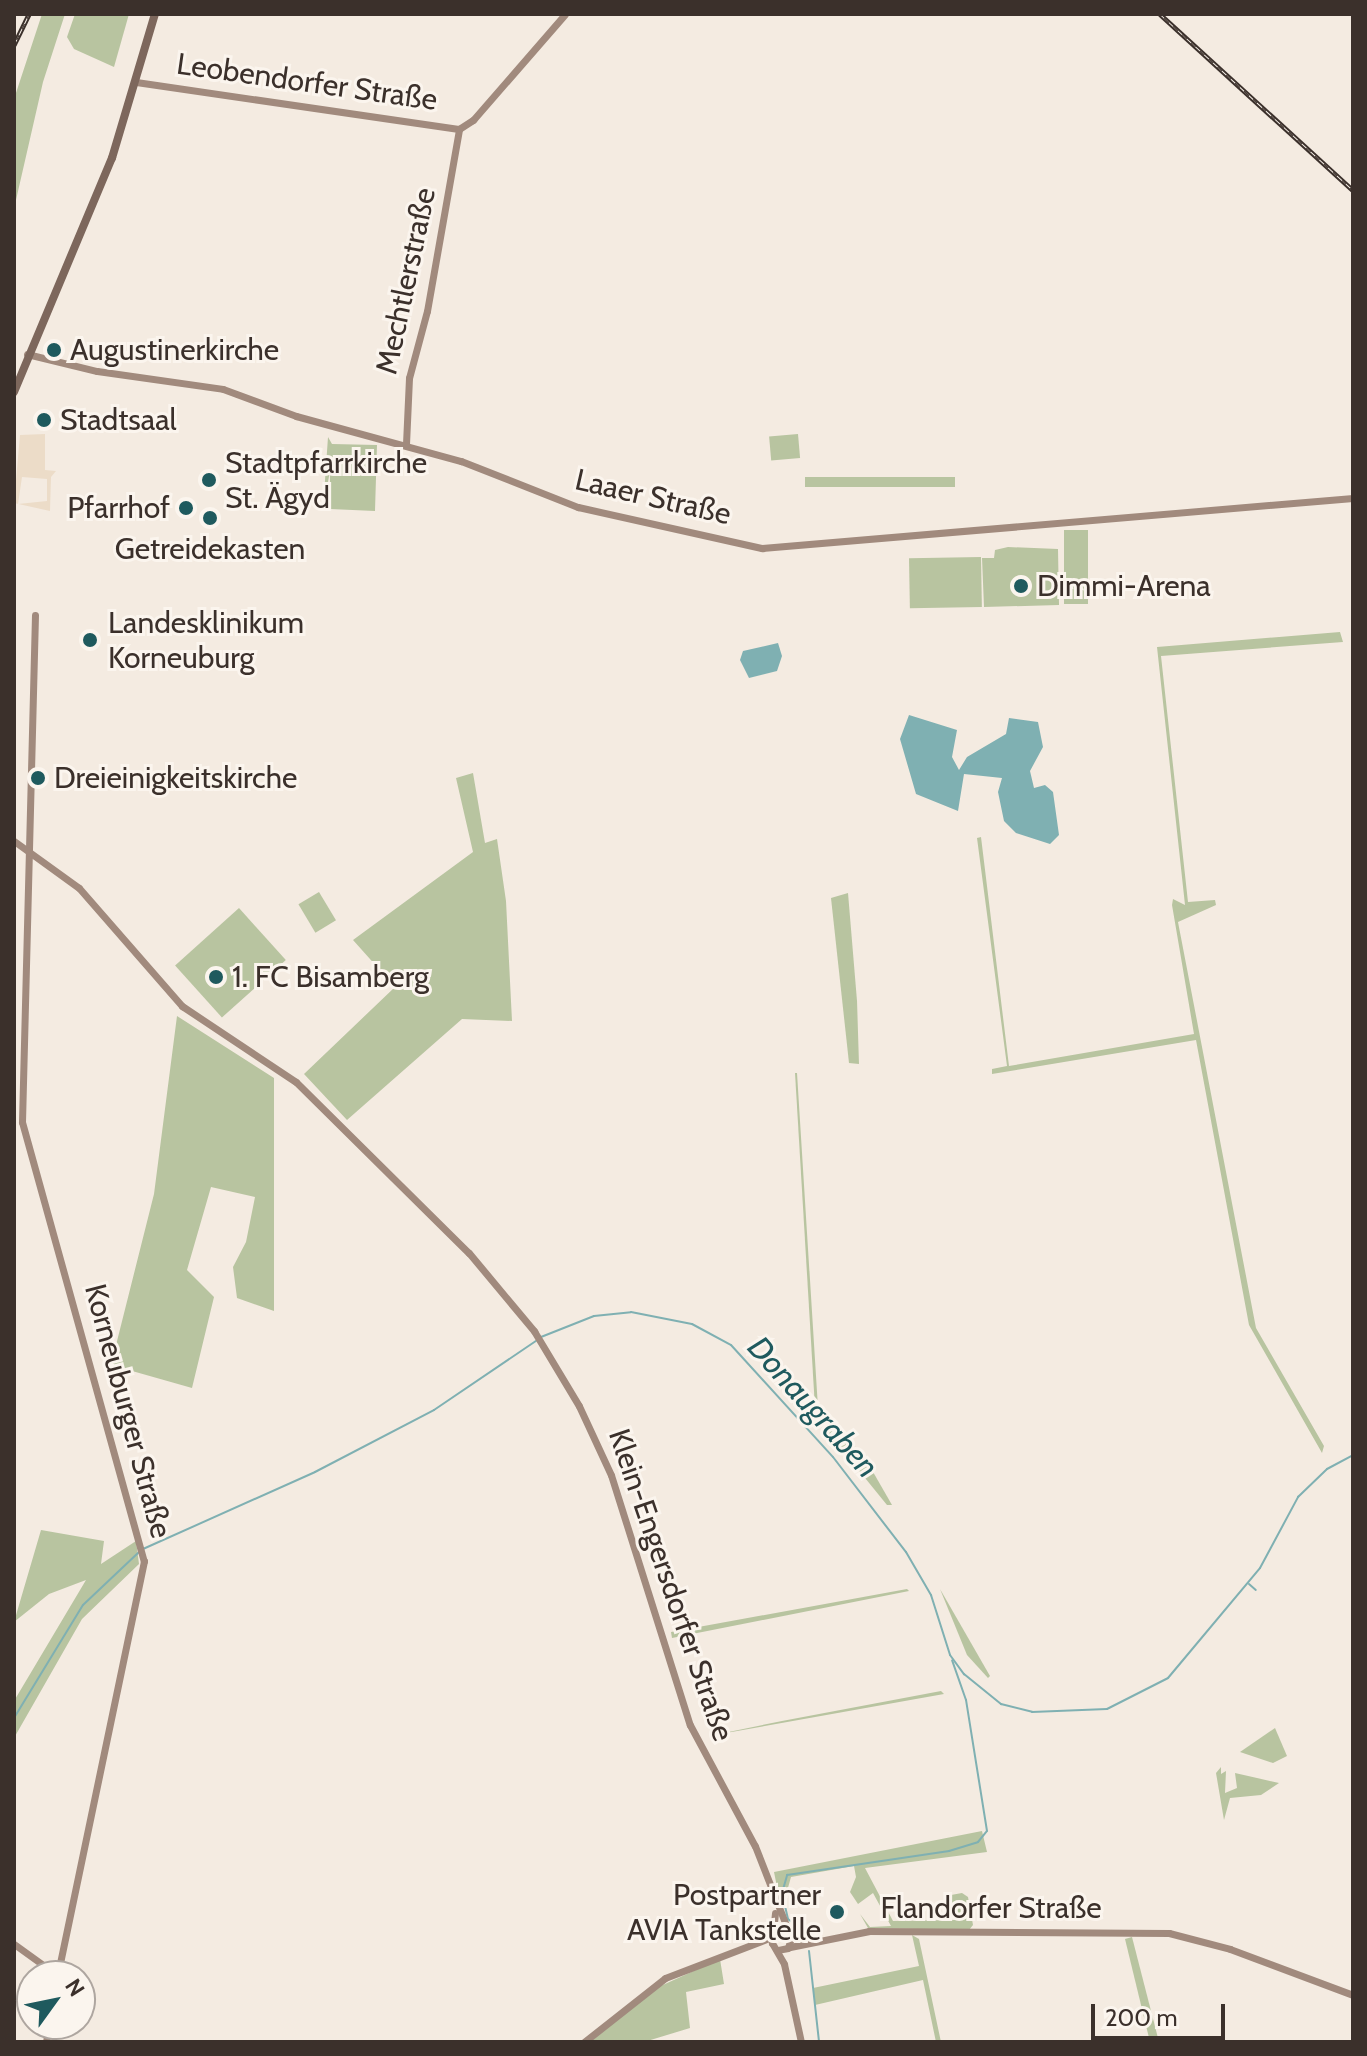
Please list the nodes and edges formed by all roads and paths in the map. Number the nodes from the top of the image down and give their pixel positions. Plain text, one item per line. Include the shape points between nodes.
1 (155, 14) edge
2 (565, 14) edge
3 (136, 82) junction
4 (459, 129) junction
5 (27, 354) junction
6 (14, 392) edge
7 (406, 444) junction
8 (1353, 498) edge
9 (35, 615) dead end
10 (14, 841) edge
11 (29, 852) junction
12 (775, 1903) junction
13 (789, 1934) junction
14 (773, 1935) junction
15 (812, 1939) junction
16 (14, 1944) edge
17 (789, 1948) junction
18 (776, 1949) junction
19 (742, 1950) junction
20 (36, 1960) edge
21 (60, 1960) edge
22 (789, 1982) junction
23 (1353, 1995) edge
24 (584, 2042) edge
25 (801, 2042) edge

1 - 3 main road
2 - 4 street, Leobendorfer Straße via 473,120
3 - 4 street, Leobendorfer Straße
3 - 5 main road via 112,158
4 - 7 street, Mechtlerstraße via 427,311 409,378
5 - 6 main road
5 - 7 street, Laaer Straße via 97,371 223,389 296,416
7 - 8 street, Laaer Straße via 578,507 769,549
9 - 11 street, Korneuburger Straße
10 - 11 street, Klein-Engersdorfer Straße
11 - 12 street, Klein-Engersdorfer Straße via 79,888 149,973 192,1014 290,1076 469,1253 534,1331 607,1465 690,1725 751,1839
11 - 21 street, Korneuburger Straße via 22,1122 143,1558
12 - 13 street, Klein-Engersdorfer Straße
12 - 14 street, Klein-Engersdorfer Straße
13 - 14 street, Flandorfer Straße
13 - 15 street, Flandorfer Straße
13 - 17 street
14 - 18 street, Klein-Engersdorfer Straße
14 - 19 street
15 - 17 street, Flandorfer Straße
15 - 23 street, Flandorfer Straße via 905,1931 1169,1933 1230,1949
16 - 20 street
17 - 18 street, Flandorfer Straße
17 - 22 street
18 - 19 street, Flandorfer Straße
18 - 22 street, Klein-Engersdorfer Straße
19 - 24 street via 660,1980
22 - 25 street

